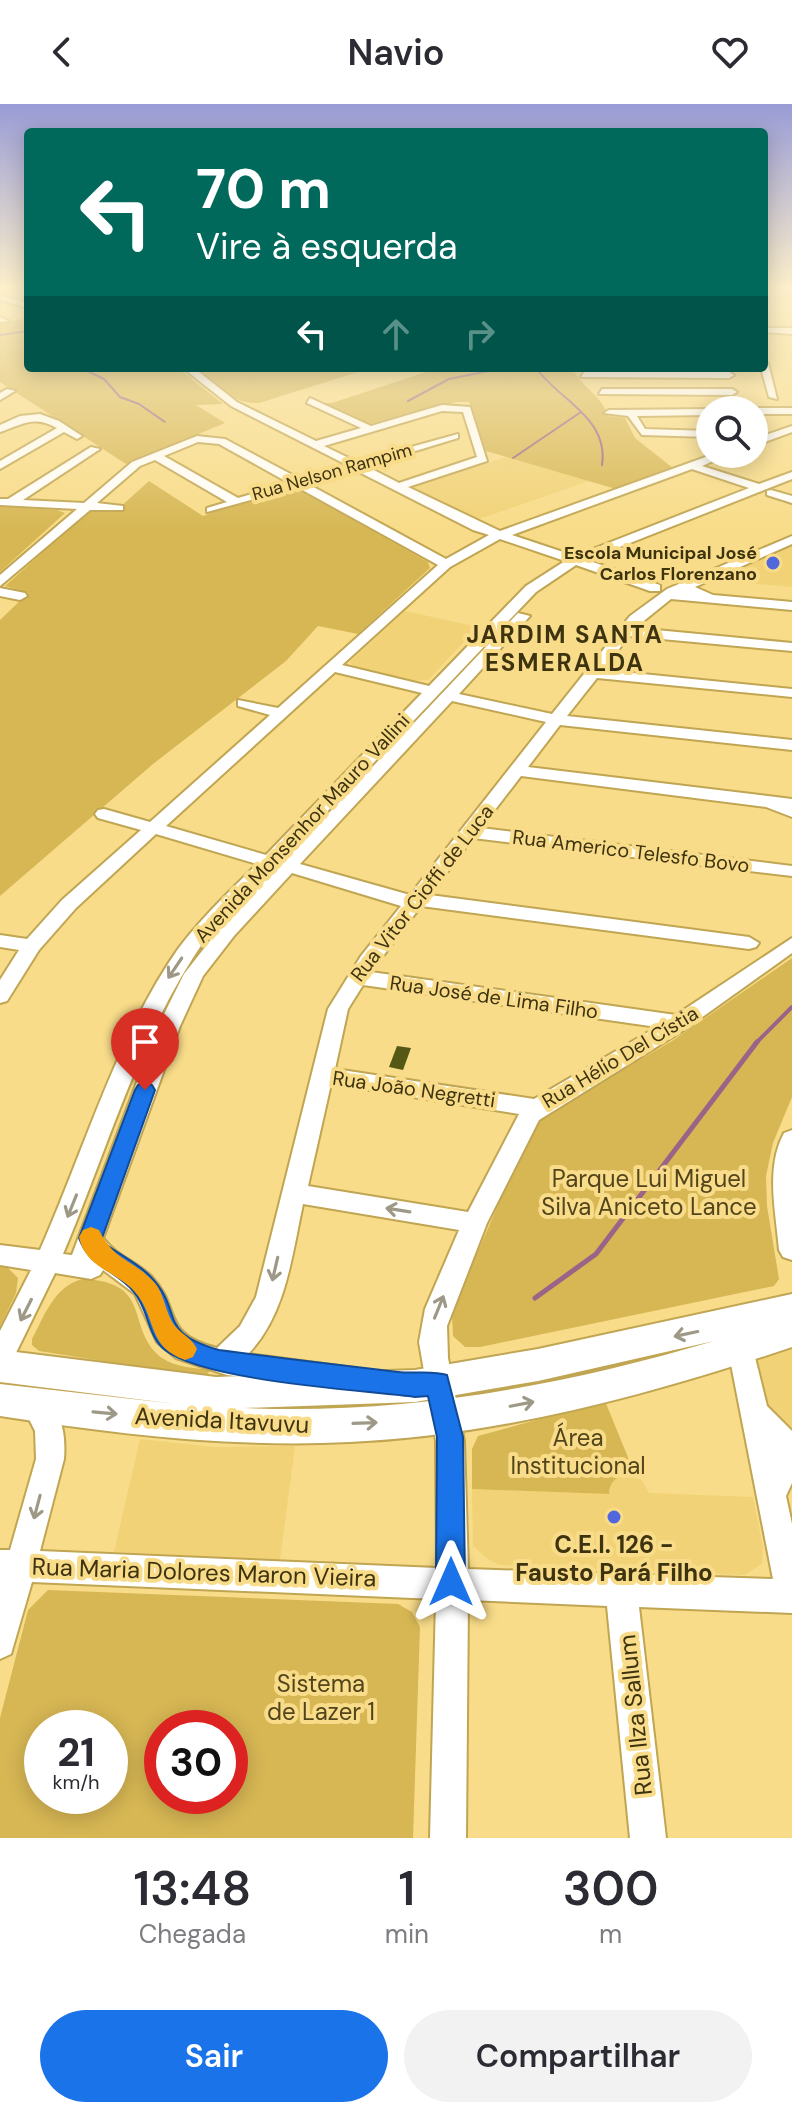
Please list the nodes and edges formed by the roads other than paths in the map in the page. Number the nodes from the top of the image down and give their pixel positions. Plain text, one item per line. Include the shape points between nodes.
1 (193, 372) edge
2 (582, 372) edge
3 (767, 372) edge
4 (729, 375) dead end
5 (10, 391) dead end
6 (602, 392) junction
7 (732, 392) dead end
8 (0, 397) edge
9 (774, 397) dead end
10 (613, 400) dead end
11 (310, 401) dead end
12 (768, 411) edge
13 (792, 411) edge
14 (696, 412) edge
15 (609, 413) dead end
16 (631, 413) junction
17 (64, 428) junction
18 (0, 429) edge
19 (370, 429) junction
20 (792, 429) edge
21 (475, 433) junction
22 (696, 434) edge
23 (77, 436) dead end
24 (768, 437) edge
25 (315, 445) junction
26 (95, 449) dead end
27 (156, 456) junction
28 (354, 465) junction
29 (696, 465) edge
30 (0, 466) edge
31 (693, 466) junction
32 (792, 475) edge
33 (296, 483) junction
34 (792, 485) edge
35 (398, 487) junction
36 (765, 491) junction
37 (792, 500) edge
38 (234, 501) junction
39 (5, 503) edge
40 (86, 507) junction
41 (119, 508) dead end
42 (211, 510) dead end
43 (497, 536) junction
44 (792, 540) edge
45 (581, 563) junction
46 (446, 564) junction
47 (0, 582) edge
48 (0, 592) edge
49 (683, 592) junction
50 (20, 596) dead end
51 (792, 606) edge
52 (625, 631) junction
53 (792, 647) edge
54 (332, 667) junction
55 (593, 673) junction
56 (431, 691) junction
57 (792, 693) edge
58 (449, 696) junction
59 (243, 703) dead end
60 (281, 713) junction
61 (557, 720) junction
62 (792, 745) edge
63 (517, 771) junction
64 (770, 802) junction
65 (792, 804) edge
66 (792, 812) edge
67 (104, 814) dead end
68 (792, 821) edge
69 (153, 827) junction
70 (792, 831) edge
71 (469, 832) junction
72 (268, 861) junction
73 (290, 867) junction
74 (792, 871) edge
75 (416, 901) junction
76 (0, 941) edge
77 (32, 946) junction
78 (781, 951) edge
79 (357, 977) junction
80 (0, 996) edge
81 (671, 1028) junction
82 (322, 1075) junction
83 (534, 1111) junction
84 (792, 1139) edge
85 (292, 1193) junction
86 (790, 1214) edge
87 (475, 1223) junction
88 (90, 1238) junction
89 (792, 1250) edge
90 (0, 1255) edge
91 (49, 1261) junction
92 (80, 1266) junction
93 (131, 1275) junction
94 (791, 1313) edge
95 (741, 1349) junction
96 (0, 1357) edge
97 (219, 1361) junction
98 (8, 1394) edge
99 (433, 1395) junction
100 (755, 1412) junction
101 (792, 1447) edge
102 (792, 1461) edge
103 (771, 1497) junction
104 (11, 1565) edge
105 (451, 1582) junction
106 (621, 1591) junction
107 (792, 1596) edge
108 (0, 1643) edge
109 (448, 1838) edge
110 (648, 1838) edge

1 - 25 street via 234,404
2 - 4 street
2 - 6 street
3 - 9 street
5 - 8 street
6 - 7 street
6 - 10 street
11 - 19 street
12 - 13 street
14 - 16 street
15 - 16 street
16 - 22 street via 642,432
17 - 18 street via 35,414
17 - 23 street
17 - 30 street
19 - 21 street via 456,407 468,410
19 - 25 street
20 - 24 street
21 - 28 street, Rua Nelson Rampim
21 - 35 street via 483,459
25 - 28 street
26 - 39 street
27 - 33 street via 202,438 221,441
27 - 38 street
27 - 40 street via 136,464
28 - 33 street, Rua Nelson Rampim
28 - 35 street
29 - 31 street
31 - 36 street
31 - 43 street
32 - 36 street, Avenida Monsenhor Mauro Vallini
33 - 38 street, Rua Nelson Rampim
33 - 46 street
34 - 36 street, Avenida Monsenhor Mauro Vallini
35 - 43 street
36 - 37 street
36 - 45 street, Avenida Monsenhor Mauro Vallini
38 - 42 street, Rua Nelson Rampim
39 - 40 street
40 - 41 street
40 - 47 street
43 - 45 street
43 - 46 street
44 - 49 street, Rua Vitor Cioffi de Luca
45 - 49 street
45 - 56 street, Avenida Monsenhor Mauro Vallini via 531,589
45 - 58 street, Avenida Monsenhor Mauro Vallini via 544,593
46 - 54 street
48 - 50 street
49 - 51 street
49 - 52 street, Rua Vitor Cioffi de Luca via 644,610
52 - 53 street
52 - 55 street, Rua Vitor Cioffi de Luca
54 - 56 street
54 - 60 street
55 - 57 street
55 - 61 street, Rua Vitor Cioffi de Luca
56 - 72 street, Avenida Monsenhor Mauro Vallini
58 - 61 street
58 - 73 street, Avenida Monsenhor Mauro Vallini
59 - 60 street
60 - 69 street
61 - 62 street
61 - 63 street, Rua Vitor Cioffi de Luca
63 - 64 street
63 - 71 street, Rua Vitor Cioffi de Luca
64 - 65 street
64 - 66 street
67 - 69 street
68 - 70 street
69 - 72 street
69 - 77 street via 69,904
71 - 74 street, Rua Americo Telesfo Bovo
71 - 75 street, Rua Vitor Cioffi de Luca
72 -> 91 street, Avenida Monsenhor Mauro Vallini via 173,969 145,1021
73 - 75 street
73 - 88 street, Avenida Monsenhor Mauro Vallini via 194,974 169,1026
75 - 78 street
75 - 79 street, Rua Vitor Cioffi de Luca
76 - 77 street
77 - 80 street
78 - 81 street, Rua Hélio Del Cístia
79 - 81 street, Rua José de Lima Filho via 631,1017
79 - 82 street, Rua Vitor Cioffi de Luca via 338,1009
81 - 83 street, Rua Hélio Del Cístia
82 - 83 street, Rua João Negretti via 507,1102
82 - 85 street, Rua Vitor Cioffi de Luca
83 - 87 street, Rua Hélio Del Cístia
84 - 86 street via 784,1174
87 -> 85 street
85 -> 97 street, Rua Vitor Cioffi de Luca via 263,1312 244,1343
86 - 89 street
99 -> 87 street, Rua Hélio Del Cístia via 433,1323
88 - 92 street, Avenida Monsenhor Mauro Vallini
88 - 93 street via 101,1257
90 - 91 street
91 - 92 street
91 -> 96 street, Avenida Monsenhor Mauro Vallini
92 - 93 street
93 - 97 street via 148,1291 173,1342
94 - 95 main road, Avenida Itavuvu
94 -> 99 main road, Avenida Itavuvu via 538,1365
99 -> 95 main road, Avenida Itavuvu via 519,1405
95 - 100 street
97 - 99 street
98 - 99 main road, Avenida Itavuvu
98 -> 99 main road, Avenida Itavuvu via 227,1424 350,1424
98 -> 104 street via 48,1422 51,1432 50,1459
99 - 105 street, Rua Hélio Del Cístia via 450,1437
100 - 101 street
100 - 103 street
102 - 103 street via 777,1478
103 - 107 street
104 - 105 street, Rua Maria Dolores Maron Vieira
104 - 108 street
105 - 106 street, Rua Maria Dolores Maron Vieira
105 - 109 street, Rua Hélio Del Cístia
106 - 107 street, Rua Maria Dolores Maron Vieira
106 - 110 street, Rua Ilza Sallum

